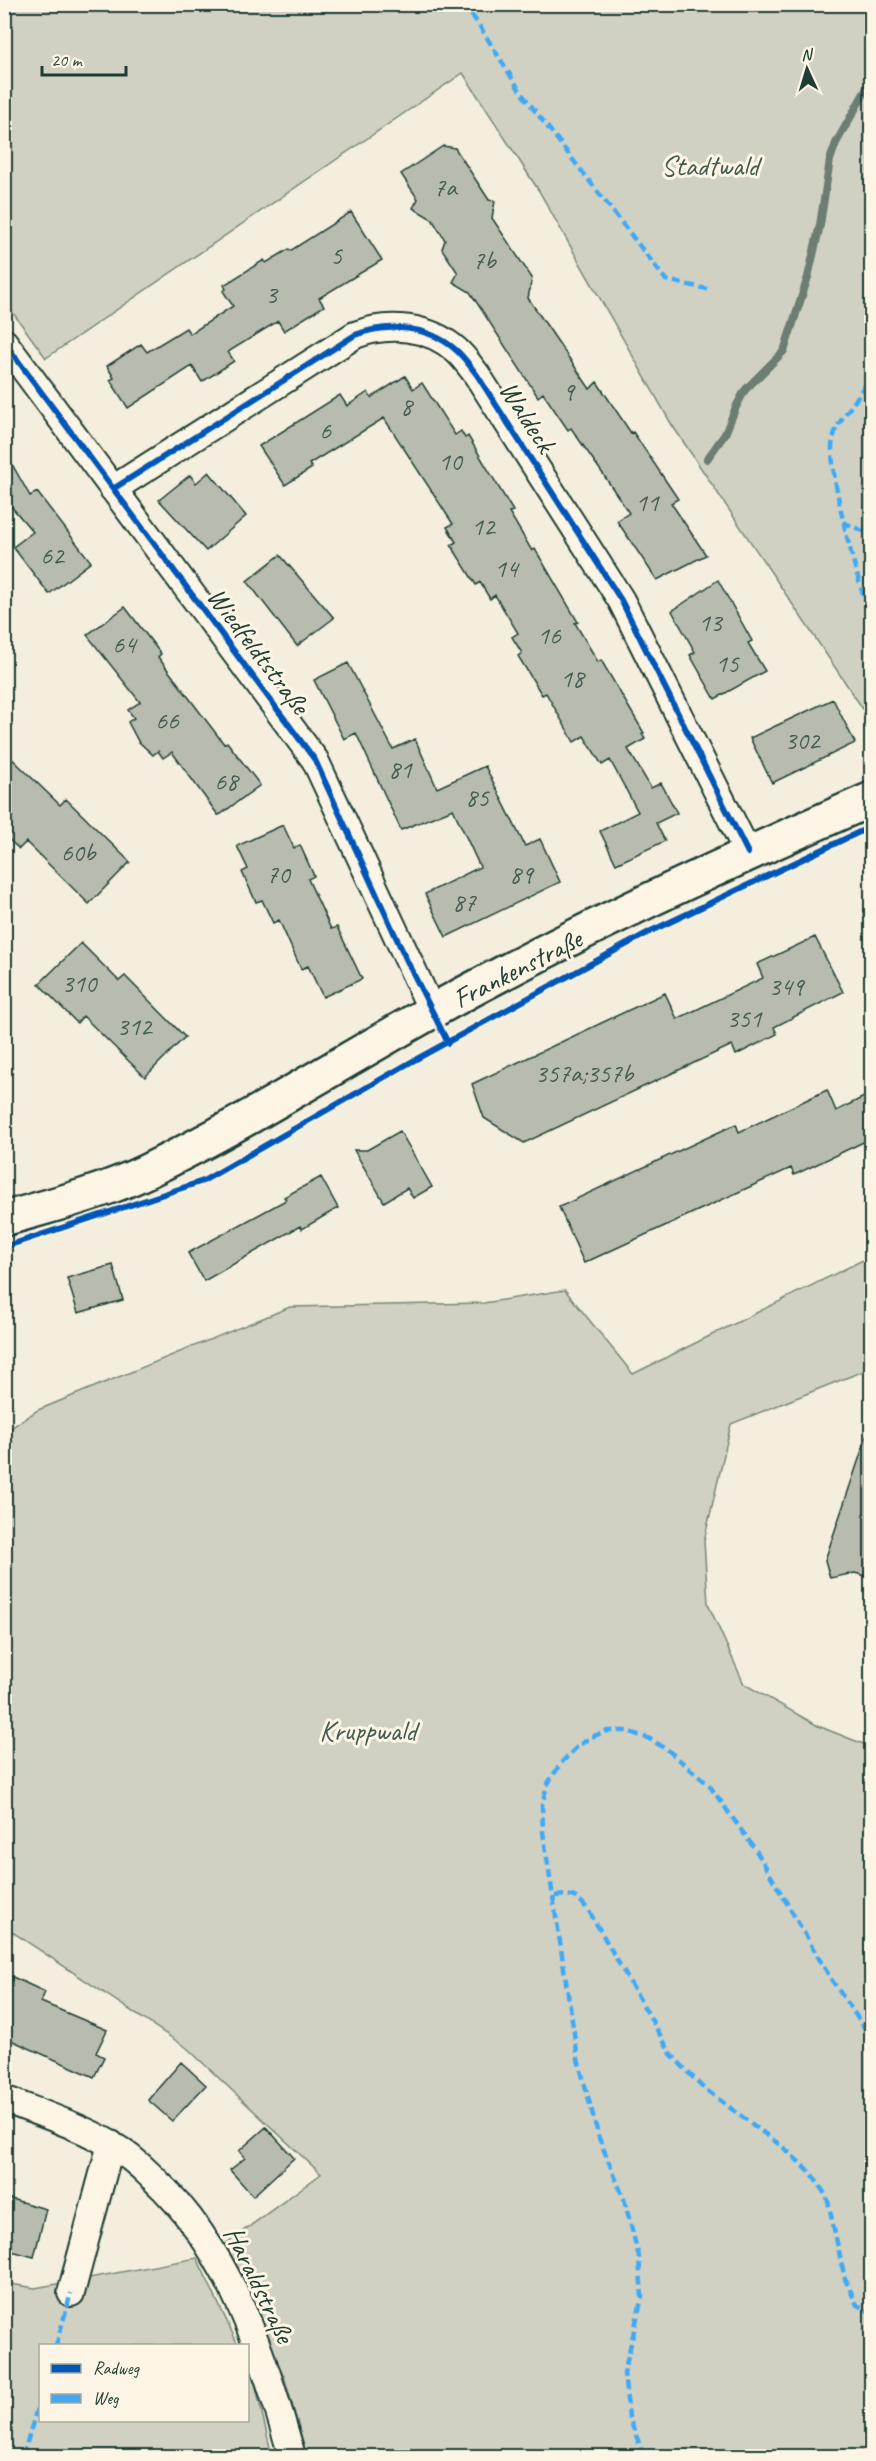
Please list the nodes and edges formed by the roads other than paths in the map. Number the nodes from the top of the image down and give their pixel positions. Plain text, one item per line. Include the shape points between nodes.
1 (5, 342) edge
2 (113, 489) junction
3 (872, 799) edge
4 (748, 853) junction
5 (432, 1011) junction
6 (4, 1219) edge
7 (4, 2099) edge
8 (111, 2144) junction
9 (71, 2293) dead end
10 (292, 2457) edge

1 - 2 street, Wiedfeldtstraße
2 - 4 street, Waldeck via 355,335 376,328 402,328 443,341 477,375 621,600
2 - 5 street, Wiedfeldtstraße via 315,760
3 - 4 main road, Frankenstraße
4 - 5 main road, Frankenstraße
5 - 6 main road, Frankenstraße via 145,1172
7 - 8 street, Haraldstraße
8 - 9 street
8 - 10 street, Haraldstraße via 171,2195 211,2247 244,2311 270,2378

